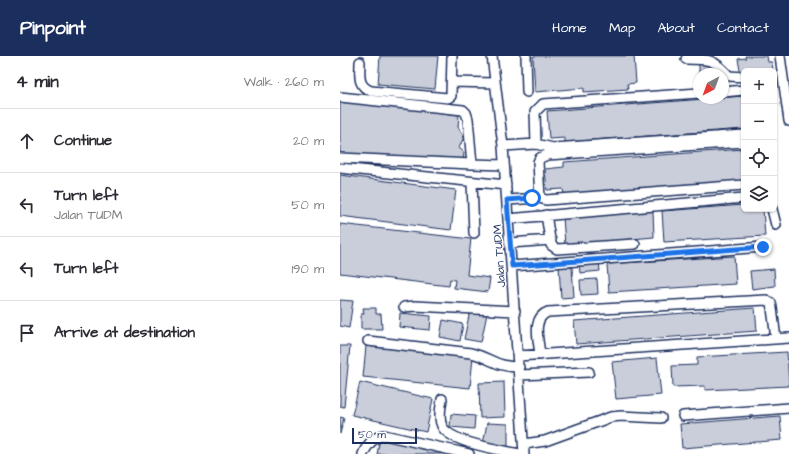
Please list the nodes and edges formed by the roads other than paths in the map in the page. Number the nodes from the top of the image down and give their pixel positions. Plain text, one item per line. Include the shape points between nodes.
1 (452, 56) edge
2 (492, 56) edge
3 (526, 56) edge
4 (780, 56) edge
5 (686, 59) dead end
6 (360, 62) dead end
7 (782, 70) edge
8 (741, 77) edge
9 (452, 82) junction
10 (495, 83) junction
11 (741, 90) edge
12 (729, 91) edge
13 (527, 92) dead end
14 (693, 93) edge
15 (340, 97) edge
16 (788, 103) edge
17 (789, 121) edge
18 (741, 135) edge
19 (741, 142) edge
20 (536, 144) junction
21 (503, 146) junction
22 (340, 158) edge
23 (472, 164) junction
24 (504, 165) junction
25 (340, 168) edge
26 (472, 182) junction
27 (506, 185) junction
28 (741, 185) edge
29 (540, 198) junction
30 (741, 198) edge
31 (507, 200) junction
32 (773, 212) edge
33 (546, 215) junction
34 (508, 219) junction
35 (776, 225) dead end
36 (474, 233) dead end
37 (551, 240) junction
38 (510, 243) junction
39 (635, 244) dead end
40 (763, 247) dead end
41 (512, 266) junction
42 (404, 307) dead end
43 (515, 311) junction
44 (789, 338) edge
45 (776, 339) junction
46 (368, 341) dead end
47 (540, 355) junction
48 (518, 356) junction
49 (519, 371) junction
50 (589, 372) dead end
51 (442, 398) dead end
52 (789, 408) edge
53 (683, 416) dead end
54 (661, 418) dead end
55 (524, 444) junction
56 (363, 454) edge
57 (469, 454) edge
58 (520, 454) edge
59 (524, 454) edge

1 - 9 street
2 - 10 street, Jalan TUDM
3 - 13 street
4 - 7 street
5 - 8 street via 705,59 718,63 729,76
6 - 9 street via 360,83 364,89 371,91 448,98 451,96
7 - 16 street
9 - 10 street
10 - 21 street, Jalan TUDM
11 - 12 street
14 - 20 street via 544,104 535,112
15 - 23 street via 463,110 468,119
16 - 17 street
18 - 20 street via 552,148
19 - 29 street via 547,155 538,162
20 - 21 street
21 - 24 street, Jalan TUDM
22 - 23 street
23 - 24 street
24 - 27 street, Jalan TUDM
25 - 26 street
26 - 27 street
26 - 36 street
27 - 31 street, Jalan TUDM
28 - 29 street via 546,200
29 - 31 street
30 - 33 street
31 - 34 street, Jalan TUDM
32 - 35 street
33 - 34 street
33 - 37 street
34 - 38 street, Jalan TUDM
37 - 38 street
37 - 39 street via 551,245 557,249
38 - 41 street, Jalan TUDM
40 - 41 street
41 - 43 street, Jalan TUDM
42 - 43 street
43 - 48 street, Jalan TUDM
44 - 45 street
45 - 47 street
45 - 47 street via 771,303 766,300 548,312 540,315 537,323
46 - 49 street via 471,353
47 - 48 street
48 - 49 street, Jalan TUDM
49 - 50 street
49 - 55 street, Jalan TUDM
51 - 58 street via 440,421 442,428 453,437 488,448
52 - 53 street
54 - 55 street via 611,417 545,441
55 - 59 street, Jalan TUDM
56 - 57 street via 378,436 384,435

